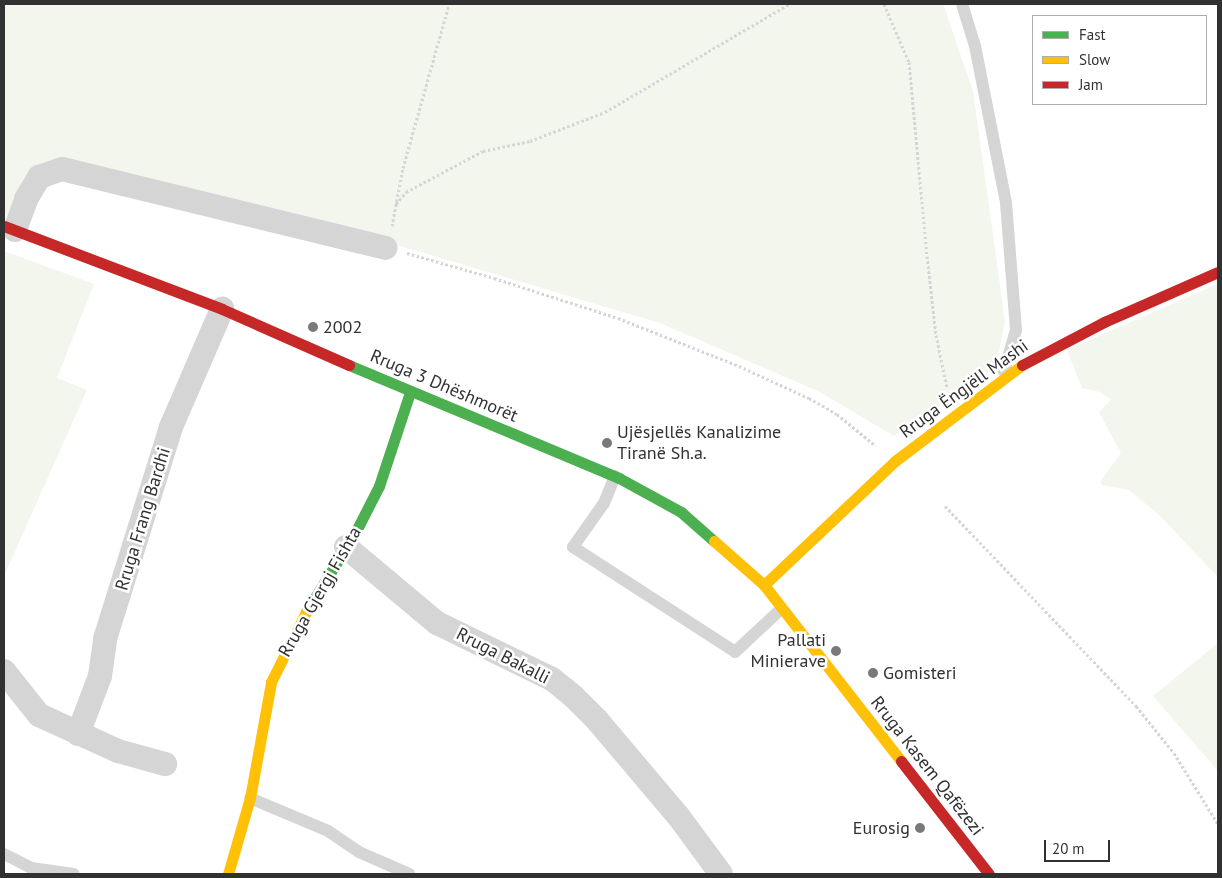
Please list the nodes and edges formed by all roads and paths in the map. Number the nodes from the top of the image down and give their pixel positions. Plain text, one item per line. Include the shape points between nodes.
1 (449, 4) edge
2 (789, 4) edge
3 (884, 4) edge
4 (962, 4) edge
5 (394, 205) junction
6 (9, 228) edge
7 (386, 248) junction
8 (1218, 272) edge
9 (222, 309) junction
10 (999, 380) junction
11 (410, 392) junction
12 (948, 419) junction
13 (895, 461) junction
14 (615, 476) junction
15 (945, 506) dead end
16 (346, 547) junction
17 (764, 585) junction
18 (782, 608) junction
19 (4, 671) edge
20 (78, 734) junction
21 (165, 764) dead end
22 (250, 798) junction
23 (1218, 824) edge
24 (4, 854) edge
25 (74, 874) edge
26 (228, 874) edge
27 (409, 874) edge
28 (722, 874) edge
29 (989, 874) edge

1 - 5 path
2 - 5 path via 605,112 530,141 483,151 406,192
3 - 12 path via 909,62 936,335 947,381
4 - 10 lane via 975,46 1006,203 1016,330 1010,360
5 - 7 path
6 - 7 street via 39,177 62,169
6 - 9 main road, Rruga 3 Dhëshmorët
7 - 13 path via 618,318 739,366 837,414
8 - 10 main road, Rruga Ëngjëll Mashi via 1088,330 1031,359
9 - 11 main road, Rruga 3 Dhëshmorët
9 - 20 street, Rruga Frang Bardhi via 171,427 105,639 100,676
10 - 12 main road, Rruga Ëngjëll Mashi
11 - 14 main road, Rruga 3 Dhëshmorët
11 - 16 main road, Rruga Gjergj Fishta via 379,486
12 - 13 main road, Rruga Ëngjëll Mashi
13 - 17 main road, Rruga Ëngjëll Mashi
14 - 17 main road, Rruga 3 Dhëshmorët via 681,512
14 - 18 lane via 604,503 573,547 735,652
15 - 23 path via 1136,706 1174,753
16 - 22 main road, Rruga Gjergj Fishta via 297,626 271,682
16 - 28 street, Rruga Bakalli via 437,623 552,679 574,697 679,817
17 - 18 main road, Rruga Kasem Qafëzezi
18 - 29 main road, Rruga Kasem Qafëzezi
19 - 20 street via 39,715
20 - 21 street via 118,751
22 - 26 main road, Rruga Gjergj Fishta
22 - 27 lane via 328,831 358,852
24 - 25 lane via 31,868

